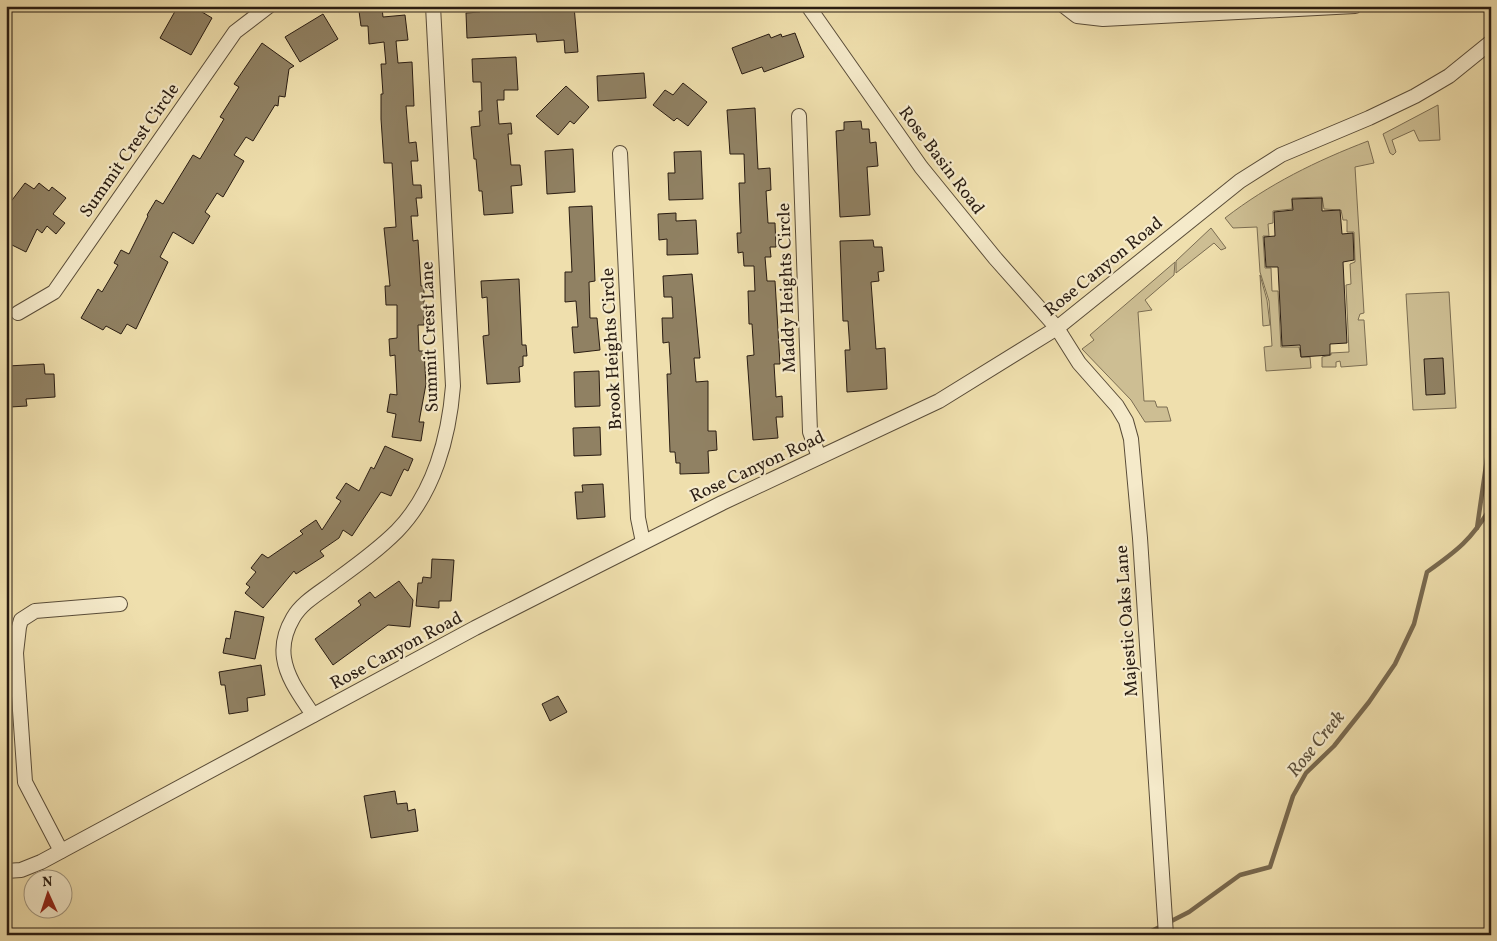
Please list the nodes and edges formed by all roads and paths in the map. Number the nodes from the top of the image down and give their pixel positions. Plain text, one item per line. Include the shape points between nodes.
1 (269, 6) edge
2 (433, 6) edge
3 (808, 6) edge
4 (1355, 6) edge
5 (1065, 8) edge
6 (1491, 42) edge
7 (799, 116) dead end
8 (620, 153) dead end
9 (18, 313) dead end
10 (1057, 328) junction
11 (819, 457) junction
12 (643, 542) junction
13 (120, 604) dead end
14 (314, 715) junction
15 (61, 851) junction
16 (6, 871) edge
17 (1166, 935) edge

1 - 9 street, Summit Crest Circle via 235,32 54,292
2 - 14 street, Summit Crest Lane via 453,386 451,420 426,490 398,530 372,554 310,600 294,617 285,636 284,658 291,681
3 - 10 street, Rose Basin Road via 921,167
4 - 5 street via 1103,19 1077,16
6 - 10 street, Rose Canyon Road via 1449,76 1414,96 1281,155 1240,181
7 - 11 street, Maddy Heights Circle via 810,432
8 - 12 street, Brook Heights Circle via 638,518
10 - 11 street, Rose Canyon Road via 939,401
10 - 17 street, Majestic Oaks Lane via 1079,363 1117,406 1131,439
11 - 12 street, Rose Canyon Road
12 - 14 street, Rose Canyon Road
13 - 15 street via 35,610 21,620 17,632 25,782
14 - 15 street, Rose Canyon Road
15 - 16 street, Rose Canyon Road via 21,870

